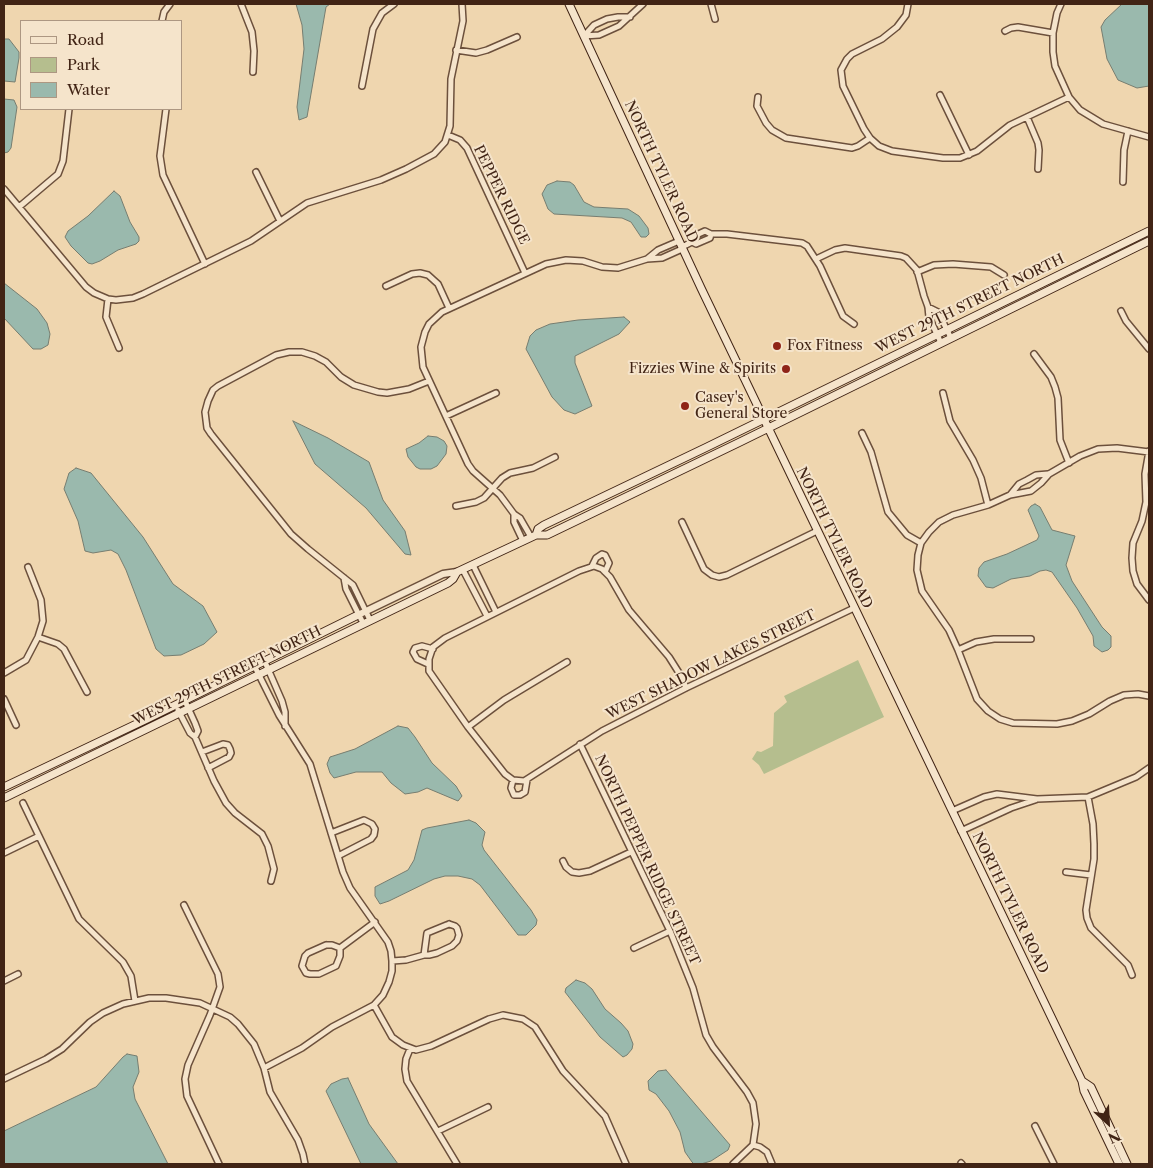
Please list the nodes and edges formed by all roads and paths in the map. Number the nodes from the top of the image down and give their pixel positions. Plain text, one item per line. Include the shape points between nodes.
1 (241, 4) edge
2 (394, 4) edge
3 (462, 4) edge
4 (569, 4) edge
5 (710, 4) edge
6 (908, 4) edge
7 (1061, 4) edge
8 (641, 5) edge
9 (168, 6) edge
10 (630, 17) junction
11 (715, 19) dead end
12 (162, 20) edge
13 (1005, 31) dead end
14 (1053, 33) junction
15 (584, 36) junction
16 (517, 37) dead end
17 (456, 50) junction
18 (253, 72) dead end
19 (362, 86) dead end
20 (940, 95) dead end
21 (758, 97) dead end
22 (1069, 97) junction
23 (69, 110) edge
24 (166, 110) edge
25 (1027, 117) junction
26 (1128, 131) junction
27 (448, 135) junction
28 (1149, 137) edge
29 (870, 138) junction
30 (969, 155) junction
31 (1038, 169) dead end
32 (256, 172) dead end
33 (1123, 182) dead end
34 (4, 190) edge
35 (19, 207) junction
36 (280, 221) junction
37 (1149, 231) edge
38 (1149, 241) edge
39 (681, 245) junction
40 (647, 259) junction
41 (816, 259) junction
42 (205, 264) junction
43 (917, 272) junction
44 (526, 273) junction
45 (1004, 274) dead end
46 (386, 286) dead end
47 (108, 300) junction
48 (928, 306) junction
49 (449, 308) junction
50 (1121, 311) dead end
51 (854, 324) dead end
52 (947, 330) junction
53 (937, 335) junction
54 (951, 338) junction
55 (941, 343) junction
56 (119, 348) dead end
57 (1149, 349) edge
58 (1034, 354) dead end
59 (429, 381) junction
60 (496, 393) dead end
61 (942, 393) dead end
62 (446, 416) junction
63 (764, 418) junction
64 (768, 428) junction
65 (862, 433) dead end
66 (1149, 452) edge
67 (555, 456) dead end
68 (1069, 463) junction
69 (657, 471) junction
70 (1049, 474) junction
71 (661, 479) junction
72 (494, 488) junction
73 (1010, 495) junction
74 (988, 505) junction
75 (456, 506) dead end
76 (682, 522) dead end
77 (817, 532) junction
78 (530, 538) junction
79 (921, 544) junction
80 (472, 565) junction
81 (592, 566) junction
82 (28, 568) dead end
83 (460, 571) junction
84 (604, 572) junction
85 (344, 577) junction
86 (358, 595) junction
87 (350, 599) junction
88 (1149, 600) edge
89 (854, 608) junction
90 (366, 612) junction
91 (496, 612) junction
92 (358, 615) junction
93 (487, 616) junction
94 (370, 620) junction
95 (363, 623) junction
96 (38, 637) junction
97 (1031, 639) dead end
98 (432, 649) junction
99 (958, 650) junction
100 (265, 662) junction
101 (568, 662) dead end
102 (428, 664) junction
103 (255, 667) junction
104 (268, 670) junction
105 (4, 673) edge
106 (258, 674) junction
107 (686, 688) junction
108 (87, 692) dead end
109 (1149, 696) edge
110 (4, 699) edge
111 (184, 701) junction
112 (176, 705) junction
113 (188, 708) junction
114 (179, 712) junction
115 (16, 725) dead end
116 (286, 727) junction
117 (468, 727) junction
118 (195, 737) junction
119 (580, 744) junction
120 (202, 752) junction
121 (60, 760) junction
122 (64, 768) junction
123 (208, 768) junction
124 (1149, 768) edge
125 (513, 780) junction
126 (527, 780) junction
127 (4, 787) edge
128 (1088, 796) junction
129 (4, 798) edge
130 (1037, 799) junction
131 (23, 803) dead end
132 (952, 811) junction
133 (962, 831) junction
134 (331, 833) junction
135 (39, 836) junction
136 (631, 852) junction
137 (4, 853) edge
138 (338, 856) junction
139 (563, 861) dead end
140 (1066, 872) dead end
141 (1091, 876) junction
142 (271, 881) dead end
143 (184, 905) dead end
144 (375, 922) junction
145 (670, 931) junction
146 (340, 948) junction
147 (634, 948) dead end
148 (424, 955) junction
149 (392, 961) junction
150 (18, 974) dead end
151 (1132, 975) dead end
152 (4, 981) edge
153 (135, 1000) junction
154 (374, 1005) junction
155 (212, 1008) junction
156 (410, 1049) junction
157 (264, 1068) junction
158 (4, 1079) edge
159 (1082, 1081) junction
160 (488, 1107) dead end
161 (1035, 1126) dead end
162 (438, 1131) junction
163 (753, 1145) junction
164 (219, 1164) edge
165 (305, 1164) edge
166 (457, 1164) edge
167 (626, 1164) edge
168 (733, 1164) edge
169 (772, 1164) edge
170 (1054, 1164) edge
171 (1119, 1164) edge
172 (1127, 1164) edge

1 - 18 street via 252,32
2 - 19 street via 382,12 373,29
3 - 17 street via 463,21
4 - 15 main road, NORTH TYLER ROAD
5 - 11 street
6 - 29 street via 906,14 897,27 882,39 852,54 841,70 843,86
7 - 14 street
8 - 10 street
9 - 12 street
10 - 15 street via 599,35
10 - 15 street via 607,19 594,25
13 - 14 street via 1018,27
14 - 22 street via 1055,66
15 - 39 main road, NORTH TYLER ROAD
16 - 17 street via 476,53
17 - 27 street
20 - 30 street
21 - 29 street via 757,106 766,123 786,138 852,148
22 - 25 street
22 - 26 street via 1094,120
23 - 35 street via 58,174
24 - 42 street via 160,156 163,175
25 - 30 street via 1003,129
25 - 31 street via 1038,143
26 - 28 street
26 - 33 street
27 - 36 street via 439,150 427,159 381,180 307,203
27 - 44 street, PEPPER RIDGE via 460,140 467,148
29 - 30 street via 892,151 951,159
32 - 36 street
34 - 35 street
35 - 47 street via 86,287
36 - 42 street via 251,241
37 - 52 main road, WEST 29TH STREET NORTH
38 - 54 main road, WEST 29TH STREET NORTH
39 - 40 street via 658,250
39 - 40 street via 662,258
39 - 41 street via 696,244 710,238 711,234 727,234 802,243
39 - 63 main road, NORTH TYLER ROAD
40 - 44 street via 618,268 566,260
41 - 43 street via 845,248 901,256 912,263
41 - 51 street via 842,316
42 - 47 street via 143,294
43 - 45 street via 934,265 953,264 991,267
43 - 48 street
44 - 49 street
46 - 49 street via 412,274 428,275 438,284
47 - 56 street via 106,317
48 - 52 street via 938,312
48 - 53 street
49 - 59 street via 429,324 425,332 421,356
50 - 57 street
52 - 53 main road, WEST 29TH STREET NORTH
52 - 54 street
53 - 55 street
53 - 63 main road, WEST 29TH STREET NORTH
54 - 55 main road, WEST 29TH STREET NORTH
55 - 64 main road, WEST 29TH STREET NORTH
58 - 68 street via 1055,387 1060,440
59 - 62 street
59 - 85 street via 409,389 378,392 354,385 315,356 289,352 276,355 218,386 208,400 205,412 211,434 291,534
60 - 62 street
61 - 74 street via 950,421 974,460
62 - 72 street via 473,471
63 - 64 main road, NORTH TYLER ROAD
63 - 69 main road, WEST 29TH STREET NORTH
64 - 71 main road, WEST 29TH STREET NORTH
64 - 77 main road, NORTH TYLER ROAD
65 - 79 street via 888,512 907,535
66 - 68 street via 1098,449
66 - 88 street via 1145,474 1146,502 1133,543 1132,558 1137,584
67 - 72 street via 533,468 510,473
68 - 70 street
69 - 71 street
69 - 78 main road, WEST 29TH STREET NORTH via 544,525
70 - 73 street via 1031,490
70 - 73 street via 1036,475 1019,484
71 - 78 main road, WEST 29TH STREET NORTH via 546,534
72 - 75 street via 476,502
72 - 78 street via 520,518
73 - 74 street
74 - 79 street via 939,522
76 - 77 street via 704,569 719,577
77 - 89 main road, NORTH TYLER ROAD
78 - 80 main road, WEST 29TH STREET NORTH
79 - 99 street via 917,570 922,591 949,630
80 - 83 main road, WEST 29TH STREET NORTH
80 - 91 street
81 - 84 street
81 - 84 street via 596,558 605,554 609,563
81 - 91 street
82 - 96 street via 41,600 42,621
83 - 90 street, WEST 29TH STREET NORTH via 443,574
83 - 93 street
83 - 94 main road, WEST 29TH STREET NORTH via 448,583
84 - 107 street via 629,610 670,657
85 - 86 street
85 - 87 street
86 - 87 street
86 - 90 street
87 - 92 street
89 - 107 street, WEST SHADOW LAKES STREET
89 - 132 main road, NORTH TYLER ROAD
90 - 92 street, WEST 29TH STREET NORTH
90 - 94 street
91 - 93 street
92 - 95 street
92 - 100 main road, WEST 29TH STREET NORTH
93 - 98 street via 445,638
94 - 95 main road, WEST 29TH STREET NORTH
95 - 104 main road, WEST 29TH STREET NORTH
96 - 105 street via 26,660
96 - 108 street via 64,649
97 - 99 street via 994,639
98 - 102 street
98 - 102 street via 422,646 413,652 417,659
99 - 109 street via 977,699 1000,719 1057,724 1072,721 1124,695
100 - 103 main road, WEST 29TH STREET NORTH
100 - 104 street
101 - 117 street via 504,700
102 - 117 street via 429,671
103 - 106 street
103 - 111 main road, WEST 29TH STREET NORTH
104 - 106 main road, WEST 29TH STREET NORTH
104 - 116 street via 282,701
106 - 113 main road, WEST 29TH STREET NORTH
106 - 116 street
107 - 119 street, WEST SHADOW LAKES STREET
110 - 115 street
111 - 112 main road, WEST 29TH STREET NORTH
111 - 113 street
112 - 114 street
112 - 121 main road, WEST 29TH STREET NORTH
113 - 114 main road, WEST 29TH STREET NORTH
113 - 118 street via 198,731
114 - 118 street
114 - 122 main road, WEST 29TH STREET NORTH
116 - 134 street via 310,764
117 - 125 street
118 - 120 street
119 - 126 street, NORTH PEPPER RIDGE STREET
119 - 136 street, NORTH PEPPER RIDGE STREET
120 - 123 street
120 - 123 street via 223,744 230,749 229,757
121 - 122 street
121 - 127 main road, WEST 29TH STREET NORTH
122 - 129 main road, WEST 29TH STREET NORTH
123 - 142 street via 226,803 262,834 274,869
124 - 128 street via 1129,780
125 - 126 street
125 - 126 street, NORTH PEPPER RIDGE STREET via 511,788 516,795 525,792
128 - 130 street
128 - 141 street via 1094,824
130 - 132 street via 997,794
130 - 133 street
131 - 135 street
132 - 133 main road, NORTH TYLER ROAD
133 - 159 main road, NORTH TYLER ROAD
134 - 138 street
134 - 138 street via 364,820 375,829 372,839
135 - 137 street
135 - 153 street via 79,919 128,969
136 - 139 street via 579,873 572,872
136 - 145 street, NORTH PEPPER RIDGE STREET
138 - 144 street via 350,888
140 - 141 street
141 - 151 street via 1086,910 1091,928 1128,965
143 - 155 street via 218,974 220,987
144 - 146 street
144 - 149 street via 388,942
145 - 147 street
145 - 163 street, NORTH PEPPER RIDGE STREET via 706,1035 753,1103 756,1124
146 - 146 street via 326,945 308,953 302,961 304,970 315,974 333,967 338,961
148 - 148 street via 452,946 459,935 455,926 443,926 427,933
148 - 149 street
149 - 154 street via 389,982
150 - 152 street
153 - 155 street via 166,998
153 - 158 street via 103,1013 62,1049
154 - 156 street via 392,1037
154 - 157 street
155 - 157 street via 230,1017 243,1030 254,1044
155 - 164 street via 188,1065 185,1087
156 - 162 street via 406,1059 407,1081
156 - 167 street via 431,1046 502,1015 523,1019 535,1027 562,1071 605,1116
157 - 165 street via 270,1092 298,1140
159 - 171 main road, NORTH TYLER ROAD
159 - 172 main road, NORTH TYLER ROAD via 1091,1087
160 - 162 street
161 - 170 street
162 - 166 street
163 - 168 street
163 - 169 street via 767,1152

